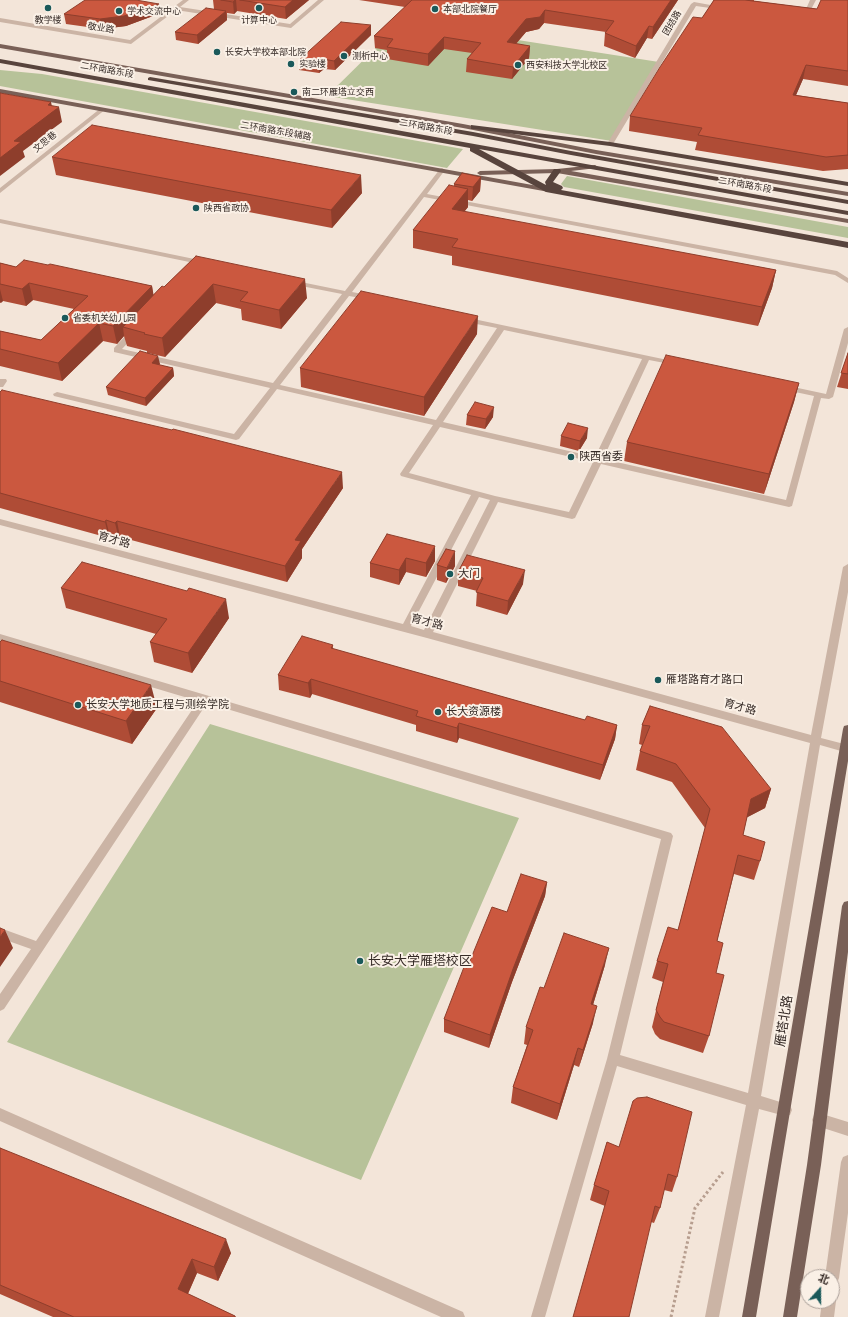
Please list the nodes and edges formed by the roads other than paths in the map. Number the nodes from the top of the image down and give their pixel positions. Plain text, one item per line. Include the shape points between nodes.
1 (186, 0) edge
2 (321, 0) edge
3 (813, 0) edge
4 (175, 8) junction
5 (733, 9) edge
6 (796, 17) edge
7 (0, 20) edge
8 (0, 46) edge
9 (0, 54) edge
10 (0, 61) edge
11 (0, 65) edge
12 (41, 69) junction
13 (0, 91) edge
14 (103, 109) junction
15 (463, 126) junction
16 (462, 143) junction
17 (610, 144) junction
18 (595, 168) junction
19 (442, 170) junction
20 (557, 170) junction
21 (518, 172) junction
22 (848, 184) edge
23 (550, 190) junction
24 (0, 191) edge
25 (848, 194) edge
26 (423, 195) junction
27 (848, 202) edge
28 (848, 213) edge
29 (0, 221) edge
30 (848, 221) edge
31 (848, 240) edge
32 (848, 245) edge
33 (214, 266) edge
34 (284, 280) edge
35 (848, 281) edge
36 (347, 293) junction
37 (378, 300) edge
38 (456, 317) edge
39 (139, 326) edge
40 (502, 327) junction
41 (848, 329) edge
42 (646, 358) junction
43 (685, 366) edge
44 (0, 381) edge
45 (0, 385) edge
46 (276, 386) junction
47 (778, 386) edge
48 (57, 394) dead end
49 (818, 394) junction
50 (439, 423) junction
51 (597, 460) junction
52 (477, 493) junction
53 (494, 499) junction
54 (0, 522) edge
55 (848, 567) edge
56 (405, 629) junction
57 (427, 634) junction
58 (0, 638) edge
59 (204, 700) junction
60 (848, 729) edge
61 (816, 740) junction
62 (846, 748) edge
63 (848, 906) edge
64 (0, 933) edge
65 (39, 947) junction
66 (0, 1004) edge
67 (613, 1059) junction
68 (752, 1101) junction
69 (785, 1110) junction
70 (0, 1114) edge
71 (819, 1120) junction
72 (848, 1129) edge
73 (848, 1162) edge
74 (833, 1269) edge
75 (458, 1317) edge
76 (538, 1317) edge
77 (712, 1317) edge
78 (749, 1317) edge
79 (790, 1317) edge

1 - 4 street, 敬业路
2 - 4 street via 291,26
3 - 6 street via 804,18
4 - 7 street, 敬业路 via 131,42
5 - 17 street, 团结路 via 694,4
8 - 15 main road
9 - 27 highway, 二环南路东段 via 473,134
10 - 12 highway, 二环南路东段
11 - 12 highway
12 - 16 highway, 二环南路东段
13 - 14 main road, 二环南路东段辅路
14 - 19 main road, 二环南路东段辅路
14 - 24 street, 文思巷
15 - 17 highway
15 - 25 main road via 596,152
16 - 18 highway, 二环南路东段
16 - 21 highway
17 - 22 highway
18 - 20 main road
18 - 28 highway, 二环南路东段
19 - 21 main road
19 - 23 main road, 二环南路东段辅路
19 - 26 street
20 - 21 main road
20 - 30 main road
20 - 31 highway via 549,182 556,188
21 - 23 highway
23 - 32 highway
26 - 35 street via 837,273
26 - 36 street
29 - 33 street via 196,265
34 - 36 street
36 - 37 street
36 - 46 street
38 - 40 street
39 - 46 street via 117,350
40 - 42 street
40 - 50 street
41 - 49 street via 829,397
42 - 43 street
42 - 51 street
44 - 45 street via 3,381
46 - 48 street via 236,437
46 - 50 street
47 - 49 street
49 - 51 street via 789,504
50 - 51 street
50 - 52 street via 404,474
51 - 53 street via 572,516
52 - 53 street
52 - 56 street
53 - 57 street
54 - 56 street, 育才路
55 - 61 street
56 - 57 street, 育才路
57 - 61 street, 育才路
58 - 59 street
59 - 65 street
59 - 67 street via 666,836
60 - 62 main road, 雁塔北路
61 - 62 street, 育才路
61 - 68 street
62 - 69 main road, 雁塔北路
63 - 71 main road
64 - 65 street
65 - 66 street
67 - 68 street
67 - 76 street
68 - 69 street
68 - 77 street
69 - 78 main road, 雁塔北路
70 - 75 street
71 - 72 street
71 - 79 main road
73 - 74 street

